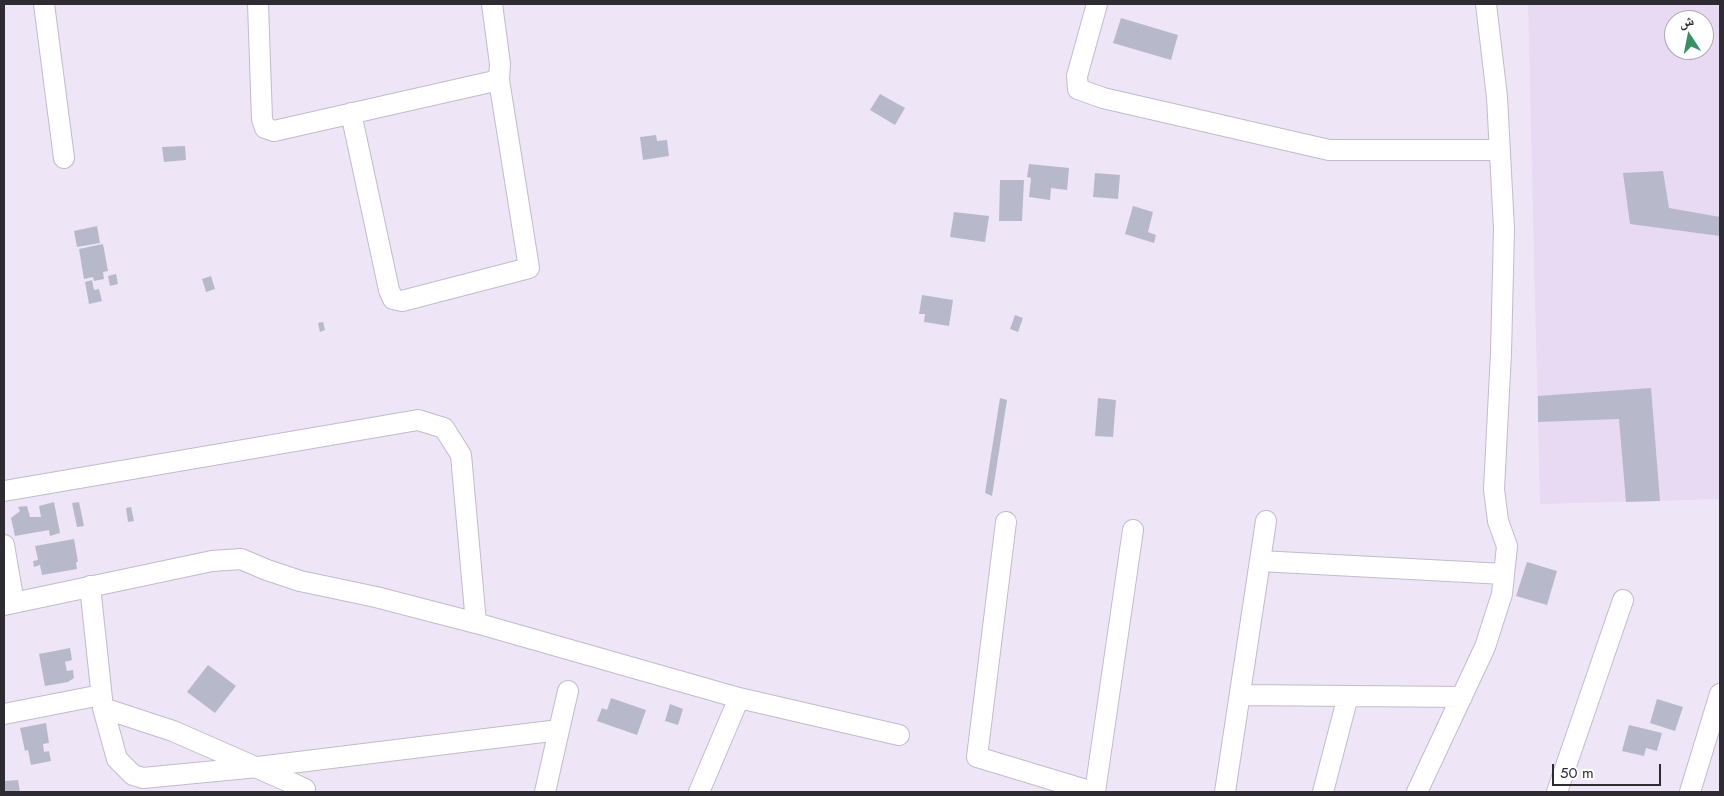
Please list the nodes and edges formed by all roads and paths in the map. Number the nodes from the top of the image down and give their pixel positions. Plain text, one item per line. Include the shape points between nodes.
1 (44, 4) edge
2 (258, 4) edge
3 (492, 4) edge
4 (1097, 4) edge
5 (1486, 4) edge
6 (499, 80) junction
7 (351, 113) junction
8 (1500, 150) junction
9 (64, 158) dead end
10 (4, 492) edge
11 (1006, 522) dead end
12 (1266, 522) dead end
13 (1133, 530) dead end
14 (4, 545) edge
15 (1260, 561) junction
16 (1504, 574) junction
17 (90, 586) junction
18 (1623, 600) dead end
19 (9, 604) edge
20 (476, 623) junction
21 (568, 692) dead end
22 (1720, 694) edge
23 (1240, 695) junction
24 (1348, 696) junction
25 (1462, 697) junction
26 (739, 698) junction
27 (102, 702) junction
28 (4, 714) edge
29 (559, 730) junction
30 (899, 735) dead end
31 (258, 767) junction
32 (306, 791) edge
33 (545, 792) edge
34 (699, 792) edge
35 (1094, 792) edge
36 (1225, 792) edge
37 (1323, 792) edge
38 (1417, 792) edge
39 (1556, 792) edge
40 (1690, 792) edge

1 - 9 street
2 - 7 street via 264,128 274,131
3 - 6 street
4 - 8 street via 1077,76 1078,89 1102,98 1329,150
5 - 8 street
6 - 7 street
6 - 7 street via 529,268 402,301 393,299 389,290
8 - 16 street via 1504,238 1494,489 1498,520 1507,546
10 - 20 street via 418,420 444,428 461,455
11 - 35 street via 977,757
12 - 15 street
13 - 35 street
14 - 19 street
15 - 16 street
15 - 23 street
16 - 25 street via 1502,594 1486,647
17 - 19 street
17 - 20 street via 212,561 241,559 300,581
17 - 27 street
18 - 39 street
20 - 26 street
21 - 29 street
22 - 40 street
23 - 24 street
23 - 36 street
24 - 25 street
24 - 37 street
25 - 38 street
26 - 30 street
26 - 34 street
27 - 28 street
27 - 31 street
27 - 31 street via 117,759 133,775 158,778
29 - 31 street
29 - 33 street
31 - 32 street

